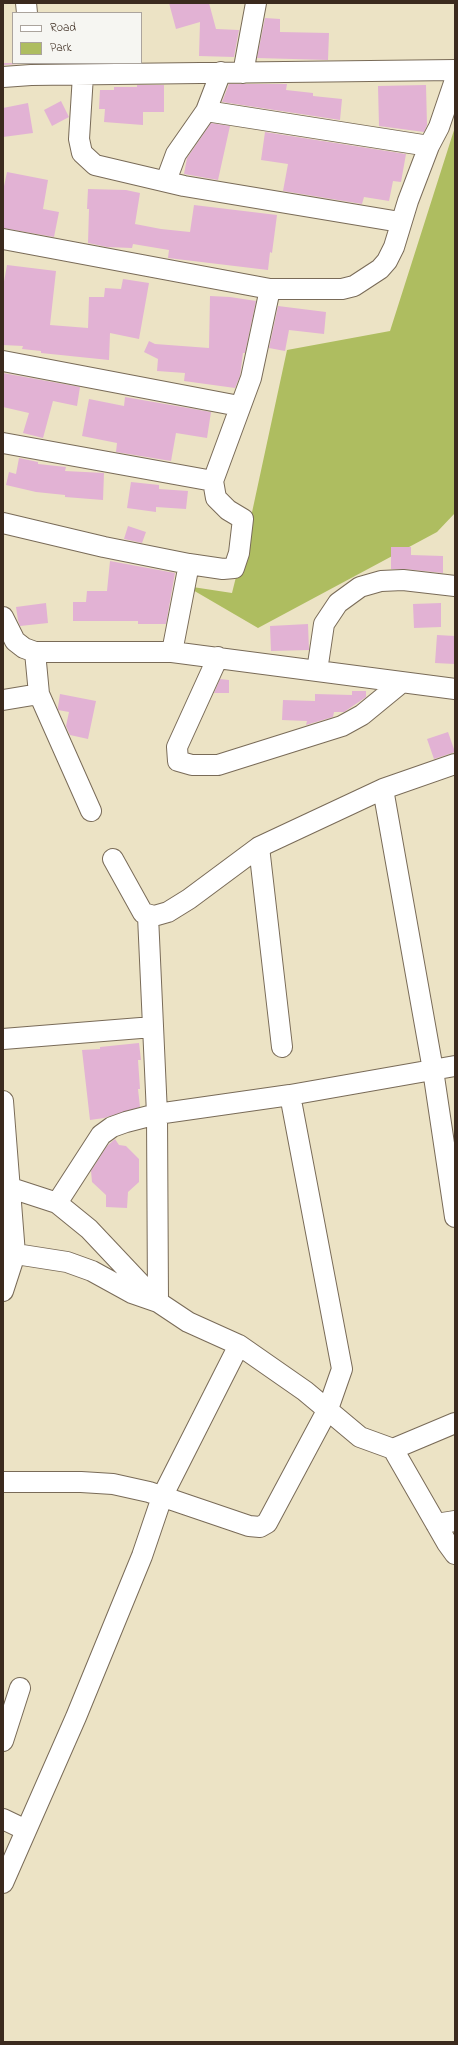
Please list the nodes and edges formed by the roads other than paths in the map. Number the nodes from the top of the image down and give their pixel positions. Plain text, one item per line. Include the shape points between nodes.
1 (256, 3) edge
2 (30, 69) edge
3 (455, 70) edge
4 (221, 72) junction
5 (242, 73) junction
6 (83, 75) junction
7 (3, 77) edge
8 (455, 80) edge
9 (206, 111) junction
10 (429, 146) junction
11 (166, 181) junction
12 (400, 222) junction
13 (3, 239) edge
14 (270, 289) junction
15 (3, 361) edge
16 (240, 406) junction
17 (3, 443) edge
18 (213, 481) junction
19 (3, 523) edge
20 (189, 564) junction
21 (455, 586) edge
22 (3, 617) edge
23 (35, 652) junction
24 (172, 652) junction
25 (218, 657) junction
26 (317, 671) junction
27 (401, 683) junction
28 (455, 689) edge
29 (39, 694) junction
30 (3, 700) edge
31 (455, 764) edge
32 (383, 789) junction
33 (91, 811) dead end
34 (259, 847) junction
35 (113, 859) dead end
36 (148, 916) junction
37 (153, 1027) junction
38 (3, 1039) edge
39 (282, 1047) dead end
40 (455, 1066) edge
41 (433, 1070) junction
42 (290, 1095) junction
43 (3, 1101) edge
44 (157, 1114) junction
45 (11, 1188) junction
46 (57, 1203) junction
47 (455, 1217) edge
48 (9, 1253) edge
49 (3, 1291) edge
50 (158, 1302) junction
51 (239, 1346) junction
52 (328, 1409) junction
53 (455, 1423) edge
54 (394, 1449) junction
55 (3, 1482) edge
56 (162, 1497) junction
57 (445, 1522) edge
58 (455, 1554) edge
59 (20, 1688) dead end
60 (3, 1740) edge
61 (3, 1819) edge
62 (26, 1830) junction
63 (3, 1883) edge

1 - 5 street
2 - 6 street
2 - 7 street
3 - 5 street
4 - 5 street
4 - 6 street
4 - 9 street
6 - 11 street via 79,139 82,153 95,165
8 - 10 street via 439,127
9 - 10 street
9 - 11 street via 176,154
10 - 12 street
11 - 12 street
12 - 14 street via 394,247 384,265 354,286 342,289
13 - 14 street
14 - 16 street via 251,378
15 - 16 street
16 - 18 street
17 - 18 street
18 - 20 street via 216,498 242,519 240,553 234,568
19 - 20 street
20 - 24 street
21 - 26 street via 403,580 381,581 360,587 338,603 324,624
22 - 23 street via 15,641
23 - 24 street
23 - 29 street
24 - 25 street
25 - 26 street
25 - 27 street via 177,747 178,761 192,765 218,765 342,726 362,715
26 - 27 street
27 - 28 street
29 - 30 street
29 - 33 street
31 - 32 street
32 - 34 street
32 - 41 street
34 - 36 street via 168,912
34 - 39 street
35 - 36 street via 143,913
36 - 37 street
37 - 38 street
37 - 44 street
40 - 41 street
41 - 42 street
41 - 47 street
42 - 44 street
42 - 52 street via 341,1359 339,1380
43 - 45 street
44 - 46 street via 112,1127 101,1135
44 - 50 street
45 - 46 street
45 - 48 street
46 - 50 street via 89,1229
48 - 49 street
48 - 50 street via 67,1262 92,1271 132,1293
50 - 51 street via 188,1322
51 - 52 street
51 - 56 street
52 - 54 street via 360,1437
52 - 56 street via 267,1523 260,1527 249,1526
53 - 54 street
54 - 57 street
55 - 56 street via 113,1484
56 - 62 street via 130,1585
57 - 58 street
59 - 60 street
61 - 62 street
62 - 63 street

